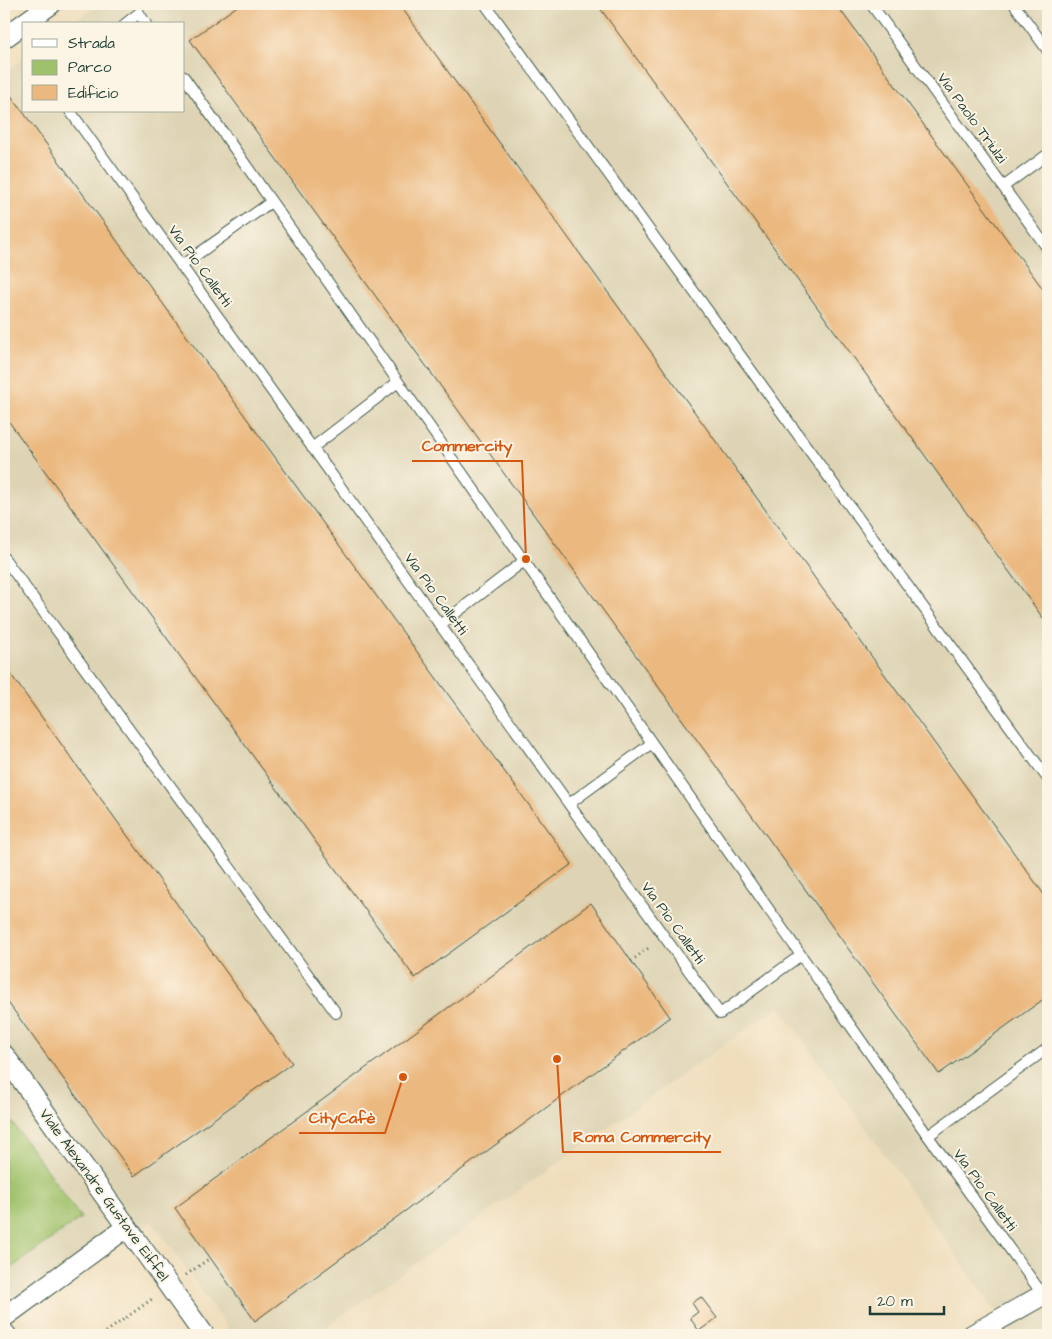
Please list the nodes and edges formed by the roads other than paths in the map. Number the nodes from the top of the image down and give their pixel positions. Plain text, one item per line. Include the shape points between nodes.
1 (51, 4) edge
2 (485, 4) edge
3 (871, 4) edge
4 (1014, 4) edge
5 (26, 22) edge
6 (128, 22) edge
7 (145, 22) edge
8 (22, 25) edge
9 (4, 38) edge
10 (1048, 51) edge
11 (185, 78) edge
12 (71, 112) edge
13 (1048, 154) edge
14 (1003, 187) junction
15 (271, 202) junction
16 (1048, 249) edge
17 (181, 266) junction
18 (398, 382) junction
19 (312, 448) junction
20 (4, 558) edge
21 (524, 561) junction
22 (440, 625) junction
23 (652, 744) junction
24 (1048, 779) edge
25 (569, 804) junction
26 (801, 954) junction
27 (336, 1013) dead end
28 (1048, 1048) edge
29 (4, 1055) edge
30 (928, 1136) junction
31 (127, 1228) junction
32 (1046, 1293) edge
33 (4, 1317) edge
34 (204, 1335) edge
35 (972, 1335) edge

1 - 5 street
2 - 24 lane
3 - 14 lane, Via Paolo Triulzi
4 - 10 lane
6 - 7 lane via 139,13
8 - 9 street
11 - 15 lane, Via Pio Calletti
12 - 17 lane, Via Pio Calletti
13 - 14 lane
14 - 16 lane, Via Paolo Triulzi
15 - 17 lane
15 - 18 lane, Via Pio Calletti
17 - 19 lane, Via Pio Calletti
18 - 19 lane
18 - 21 lane, Via Pio Calletti
19 - 22 lane, Via Pio Calletti
20 - 27 lane
21 - 22 lane
21 - 23 lane, Via Pio Calletti
22 - 25 lane, Via Pio Calletti
23 - 25 lane
23 - 26 lane, Via Pio Calletti
25 - 26 lane, Via Pio Calletti via 720,1014
26 - 30 lane, Via Pio Calletti
28 - 30 lane
29 - 31 street, Viale Alexandre Gustave Eiffel
30 - 32 lane, Via Pio Calletti
31 - 33 street
31 - 34 street, Viale Alexandre Gustave Eiffel
32 - 35 street

